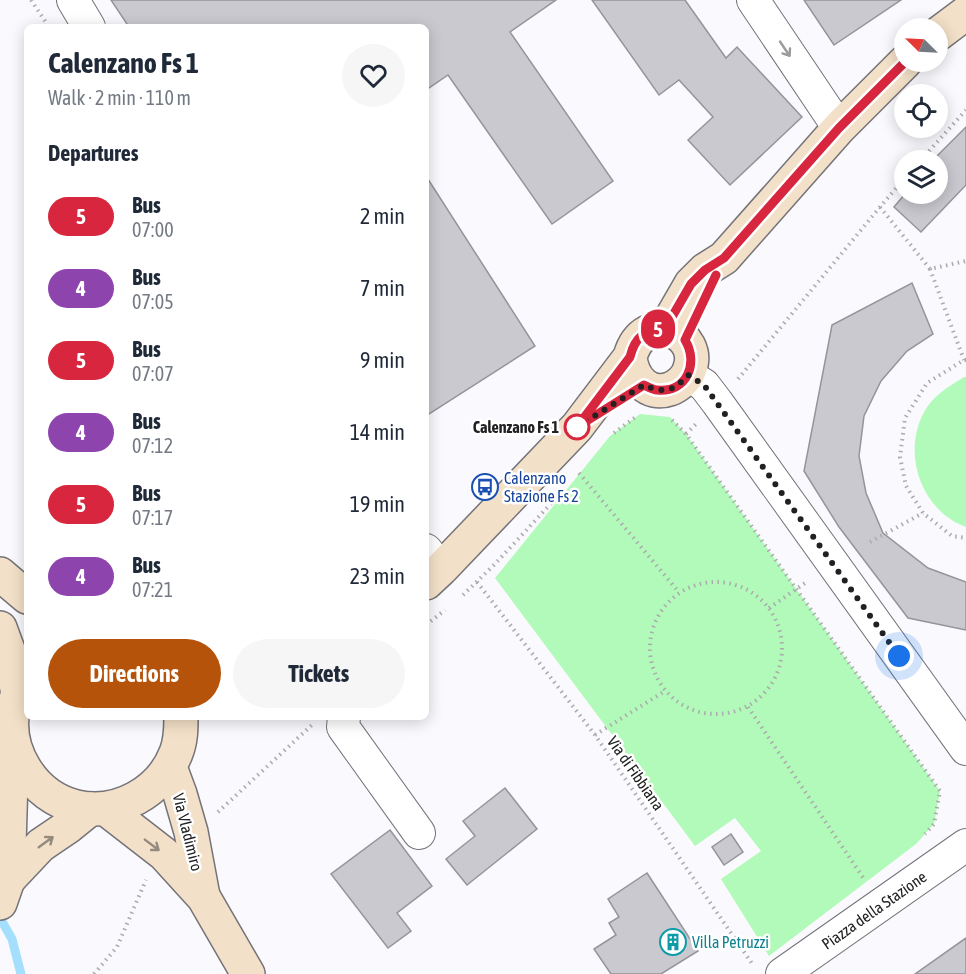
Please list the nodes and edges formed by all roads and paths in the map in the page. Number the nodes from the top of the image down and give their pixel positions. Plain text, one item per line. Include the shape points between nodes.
1 (31, 0) edge
2 (73, 0) edge
3 (753, 0) edge
4 (966, 13) edge
5 (46, 24) edge
6 (87, 24) edge
7 (948, 26) edge
8 (895, 72) edge
9 (966, 110) edge
10 (839, 128) junction
11 (930, 150) edge
12 (894, 191) edge
13 (880, 207) junction
14 (966, 261) edge
15 (930, 269) junction
16 (675, 335) junction
17 (965, 360) edge
18 (688, 375) junction
19 (638, 385) junction
20 (717, 402) junction
21 (670, 417) dead end
22 (686, 434) junction
23 (609, 436) dead end
24 (579, 473) dead end
25 (564, 489) dead end
26 (922, 513) junction
27 (966, 538) edge
28 (870, 542) dead end
29 (431, 567) edge
30 (0, 574) edge
31 (678, 591) junction
32 (24, 594) edge
33 (0, 628) edge
34 (22, 685) edge
35 (665, 691) junction
36 (748, 707) junction
37 (318, 720) edge
38 (344, 720) edge
39 (187, 723) edge
40 (12, 734) junction
41 (595, 735) junction
42 (966, 749) edge
43 (170, 767) junction
44 (98, 809) junction
45 (212, 818) dead end
46 (419, 833) dead end
47 (924, 835) dead end
48 (966, 845) edge
49 (149, 872) dead end
50 (873, 874) dead end
51 (4, 892) edge
52 (204, 898) junction
53 (772, 968) edge
54 (94, 974) edge
55 (248, 974) edge

1 - 5 path
2 - 6 street
3 -> 10 street
4 - 7 main road
8 - 10 main road
9 - 11 path
10 - 16 main road via 724,258 691,284
12 - 13 path
13 - 15 path
13 - 20 path
14 - 15 path
15 - 17 path
16 - 18 main road via 690,348
16 - 19 main road via 655,329 638,339 633,348
17 - 26 path via 927,383 905,418 900,457 906,486
18 - 19 main road via 668,390
18 - 20 street via 704,385
19 - 23 path
19 - 29 main road via 577,427
20 - 22 path
20 - 42 street
21 - 22 path
22 - 47 path via 940,791 934,824
24 - 31 path
25 - 41 path, Via di Fibbiana via 477,582
26 - 27 path via 952,536
26 - 28 path
30 - 32 main road
31 - 35 path via 654,625 650,648 653,671
31 - 36 path via 700,583 729,583 755,594 769,608 780,628 783,651 778,673 765,693
33 - 34 main road
34 - 40 main road via 14,707
35 - 36 path via 682,706 703,714 726,714
35 - 41 path
36 - 50 path via 864,879
37 - 45 path
38 - 46 street via 343,727
39 - 43 main road
40 - 44 main road via 20,762 38,786 62,802
40 - 51 main road
41 - 53 path, Via di Fibbiana via 755,968
43 - 44 main road via 153,788 131,802
43 - 52 main road, Via Vladimiro via 191,832
51 -> 44 main road via 41,845
44 -> 52 main road, Via Vladimiro via 164,854
48 - 53 street, Piazza della Stazione
49 - 54 path via 117,947
52 - 55 main road, Via Vladimiro

